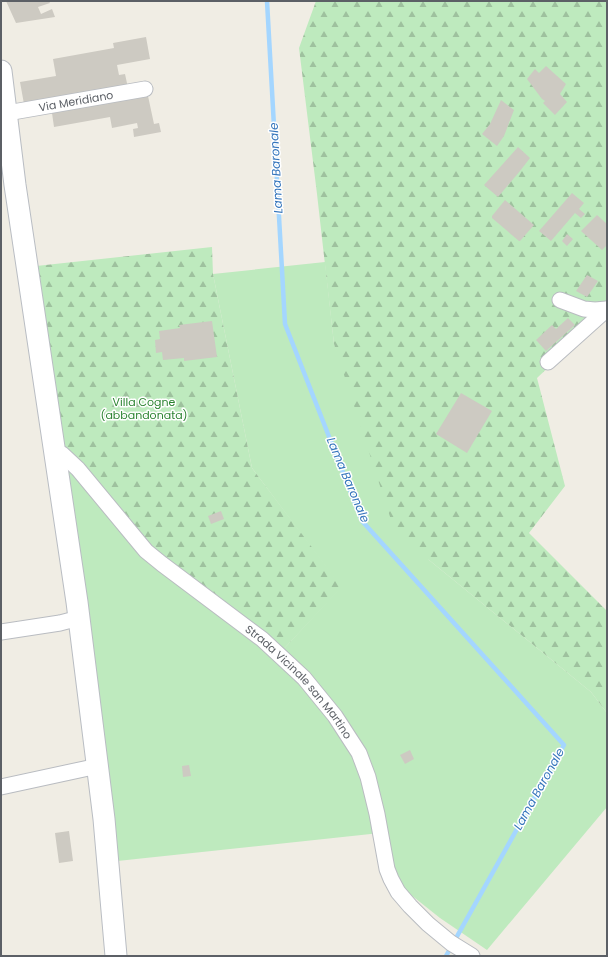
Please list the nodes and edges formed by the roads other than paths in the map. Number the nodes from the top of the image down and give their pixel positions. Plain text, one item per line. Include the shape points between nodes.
1 (1, 71) edge
2 (145, 89) dead end
3 (7, 113) junction
4 (560, 300) dead end
5 (607, 309) edge
6 (548, 362) dead end
7 (55, 452) junction
8 (79, 618) junction
9 (1, 632) edge
10 (98, 766) junction
11 (1, 786) edge
12 (116, 956) edge
13 (472, 956) edge

1 - 3 main road
2 - 3 street, Via Meridiano
3 - 7 main road via 15,185
4 - 5 street via 584,309
5 - 6 street
7 - 8 main road
7 - 13 street, Strada Vicinale san Martino via 62,454 78,469 146,551 262,639 304,678 335,716 359,753 375,806 387,869 398,892 428,924
8 - 9 street
8 - 10 main road
10 - 11 street
10 - 12 main road

